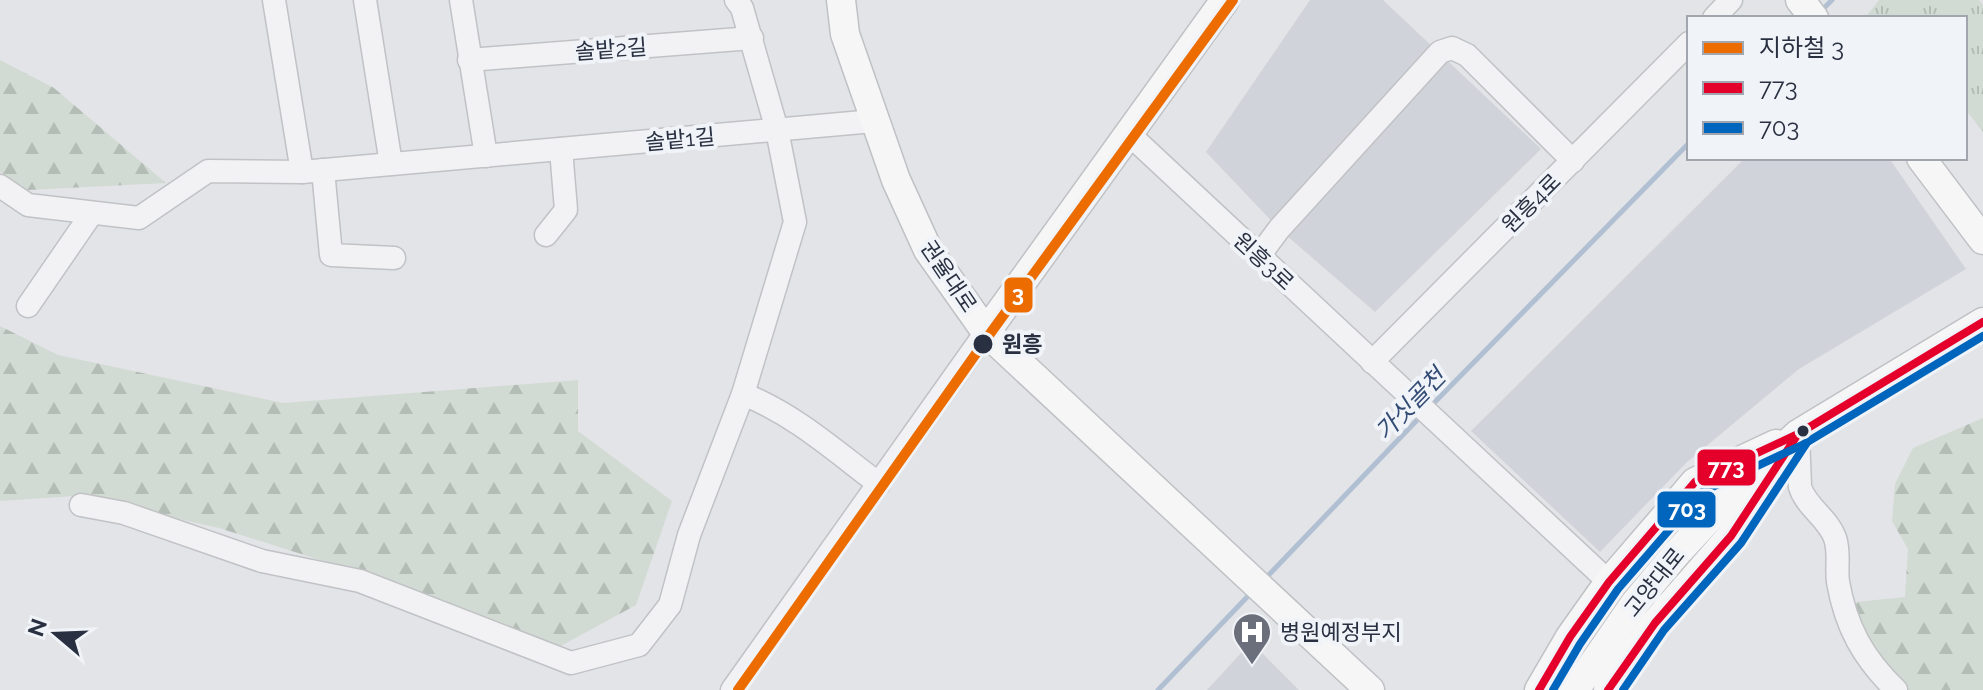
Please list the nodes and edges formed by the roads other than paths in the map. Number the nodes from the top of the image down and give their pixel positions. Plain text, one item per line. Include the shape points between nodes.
1 (274, 0) edge
2 (365, 0) edge
3 (461, 0) edge
4 (736, 0) edge
5 (841, 0) edge
6 (1225, 0) edge
7 (1731, 0) edge
8 (1800, 0) edge
9 (1716, 16) edge
10 (1812, 16) edge
11 (752, 38) junction
12 (1687, 45) edge
13 (469, 60) junction
14 (874, 121) junction
15 (777, 130) junction
16 (1129, 134) junction
17 (561, 149) junction
18 (486, 156) junction
19 (1923, 160) edge
20 (1573, 161) junction
21 (391, 164) junction
22 (313, 171) junction
23 (0, 186) edge
24 (92, 213) junction
25 (546, 235) dead end
26 (1983, 240) edge
27 (1259, 256) junction
28 (394, 258) dead end
29 (28, 306) dead end
30 (1983, 322) edge
31 (986, 332) junction
32 (1372, 362) junction
33 (743, 394) junction
34 (1798, 434) junction
35 (879, 484) junction
36 (81, 505) dead end
37 (1609, 582) junction
38 (732, 690) edge
39 (1370, 690) edge
40 (1539, 690) edge
41 (1575, 690) edge
42 (1608, 690) edge
43 (1896, 690) edge

1 - 22 street
2 - 21 street
3 - 13 street
4 - 11 street
5 - 14 main road, 권율대로 via 845,34
6 - 16 main road
7 - 9 street
8 - 10 main road
11 - 13 street, 솔밭2길
11 - 15 street
12 - 20 street, 원흥4로
13 - 18 street
14 - 15 street, 솔밭1길
14 - 31 main road, 권율대로 via 928,250
15 - 17 street, 솔밭1길
15 - 33 street via 795,222
16 - 27 street, 원흥3로
16 - 31 main road
17 - 18 street, 솔밭1길
17 - 25 street via 566,210
18 - 21 street, 솔밭1길
19 - 26 main road
20 - 27 street via 1467,55 1452,48 1440,52
20 - 32 street, 원흥4로
21 - 22 street, 솔밭1길
22 - 24 street, 솔밭1길 via 208,171 139,218
22 - 28 street via 331,255
23 - 24 street, 솔밭1길 via 28,205
24 - 29 street
27 - 32 street, 원흥3로
30 - 34 main road, 고양대로
31 - 35 street
31 - 39 main road, 권율대로
32 - 37 street, 원흥3로
33 - 35 street via 793,419
33 - 36 street via 689,535 670,605 639,645 571,663 360,581 262,561 124,513
34 - 37 main road via 1695,482
34 - 41 main road, 고양대로 via 1676,554
34 - 42 main road via 1731,536 1655,623
34 - 43 street via 1800,487 1836,541 1848,623 1873,668
35 - 38 street
37 - 40 main road

